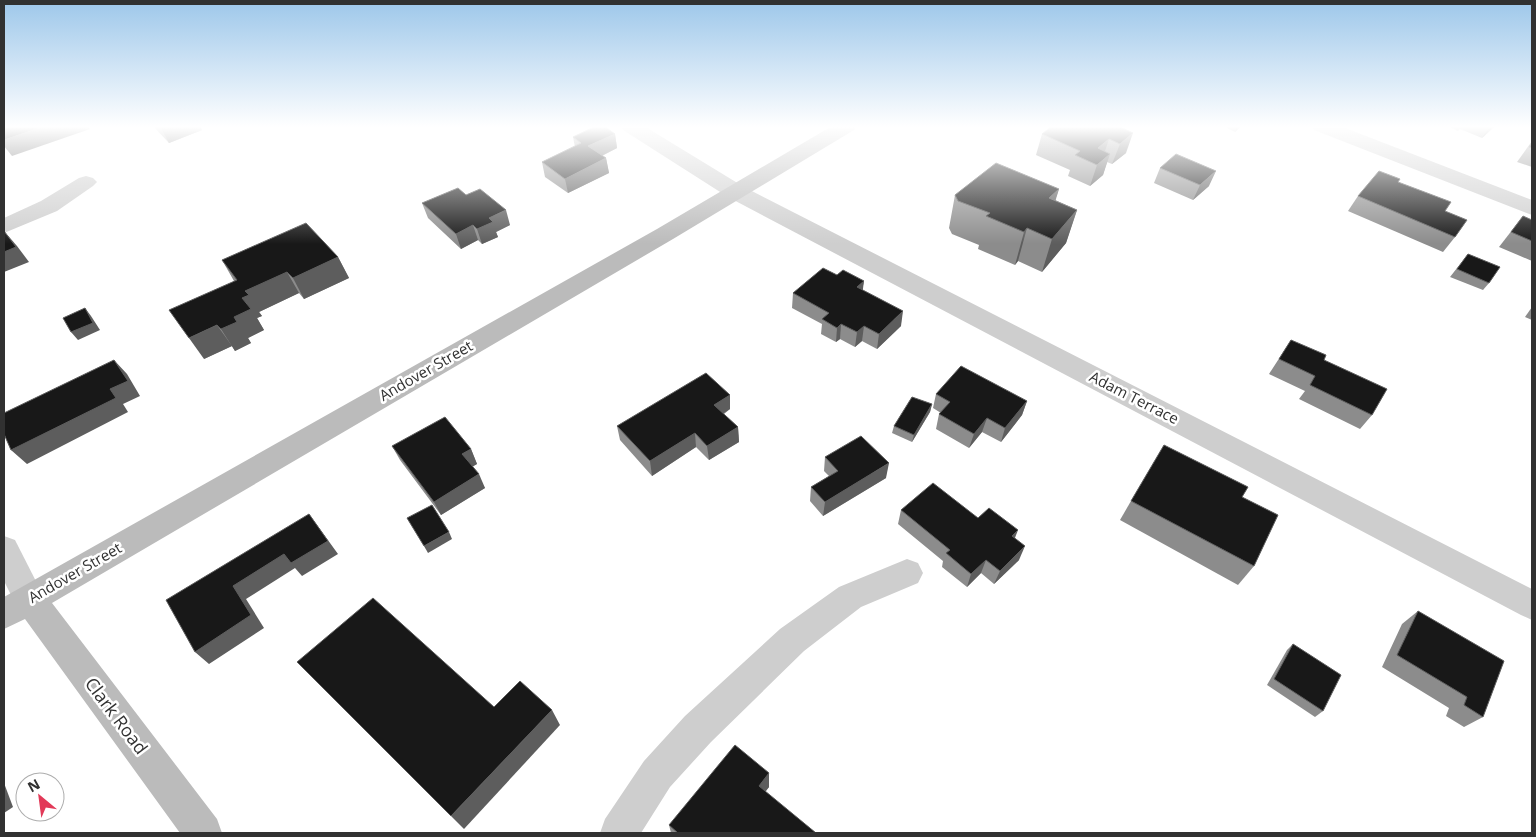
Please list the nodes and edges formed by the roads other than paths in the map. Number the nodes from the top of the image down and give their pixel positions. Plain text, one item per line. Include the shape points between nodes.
1 (693, 165) edge
2 (781, 165) edge
3 (1422, 165) edge
4 (86, 182) dead end
5 (736, 192) junction
6 (1532, 208) edge
7 (4, 226) edge
8 (4, 549) edge
9 (908, 574) dead end
10 (12, 603) edge
11 (1532, 605) edge
12 (203, 833) edge
13 (619, 833) edge

1 - 5 street, Adam Terrace
2 - 5 main road, Andover Street
3 - 6 street
4 - 7 street via 49,206
5 - 10 main road, Andover Street
5 - 11 street, Adam Terrace
8 - 10 street
9 - 13 street via 850,598 792,640 698,729 657,774
10 - 12 main road, Clark Road

